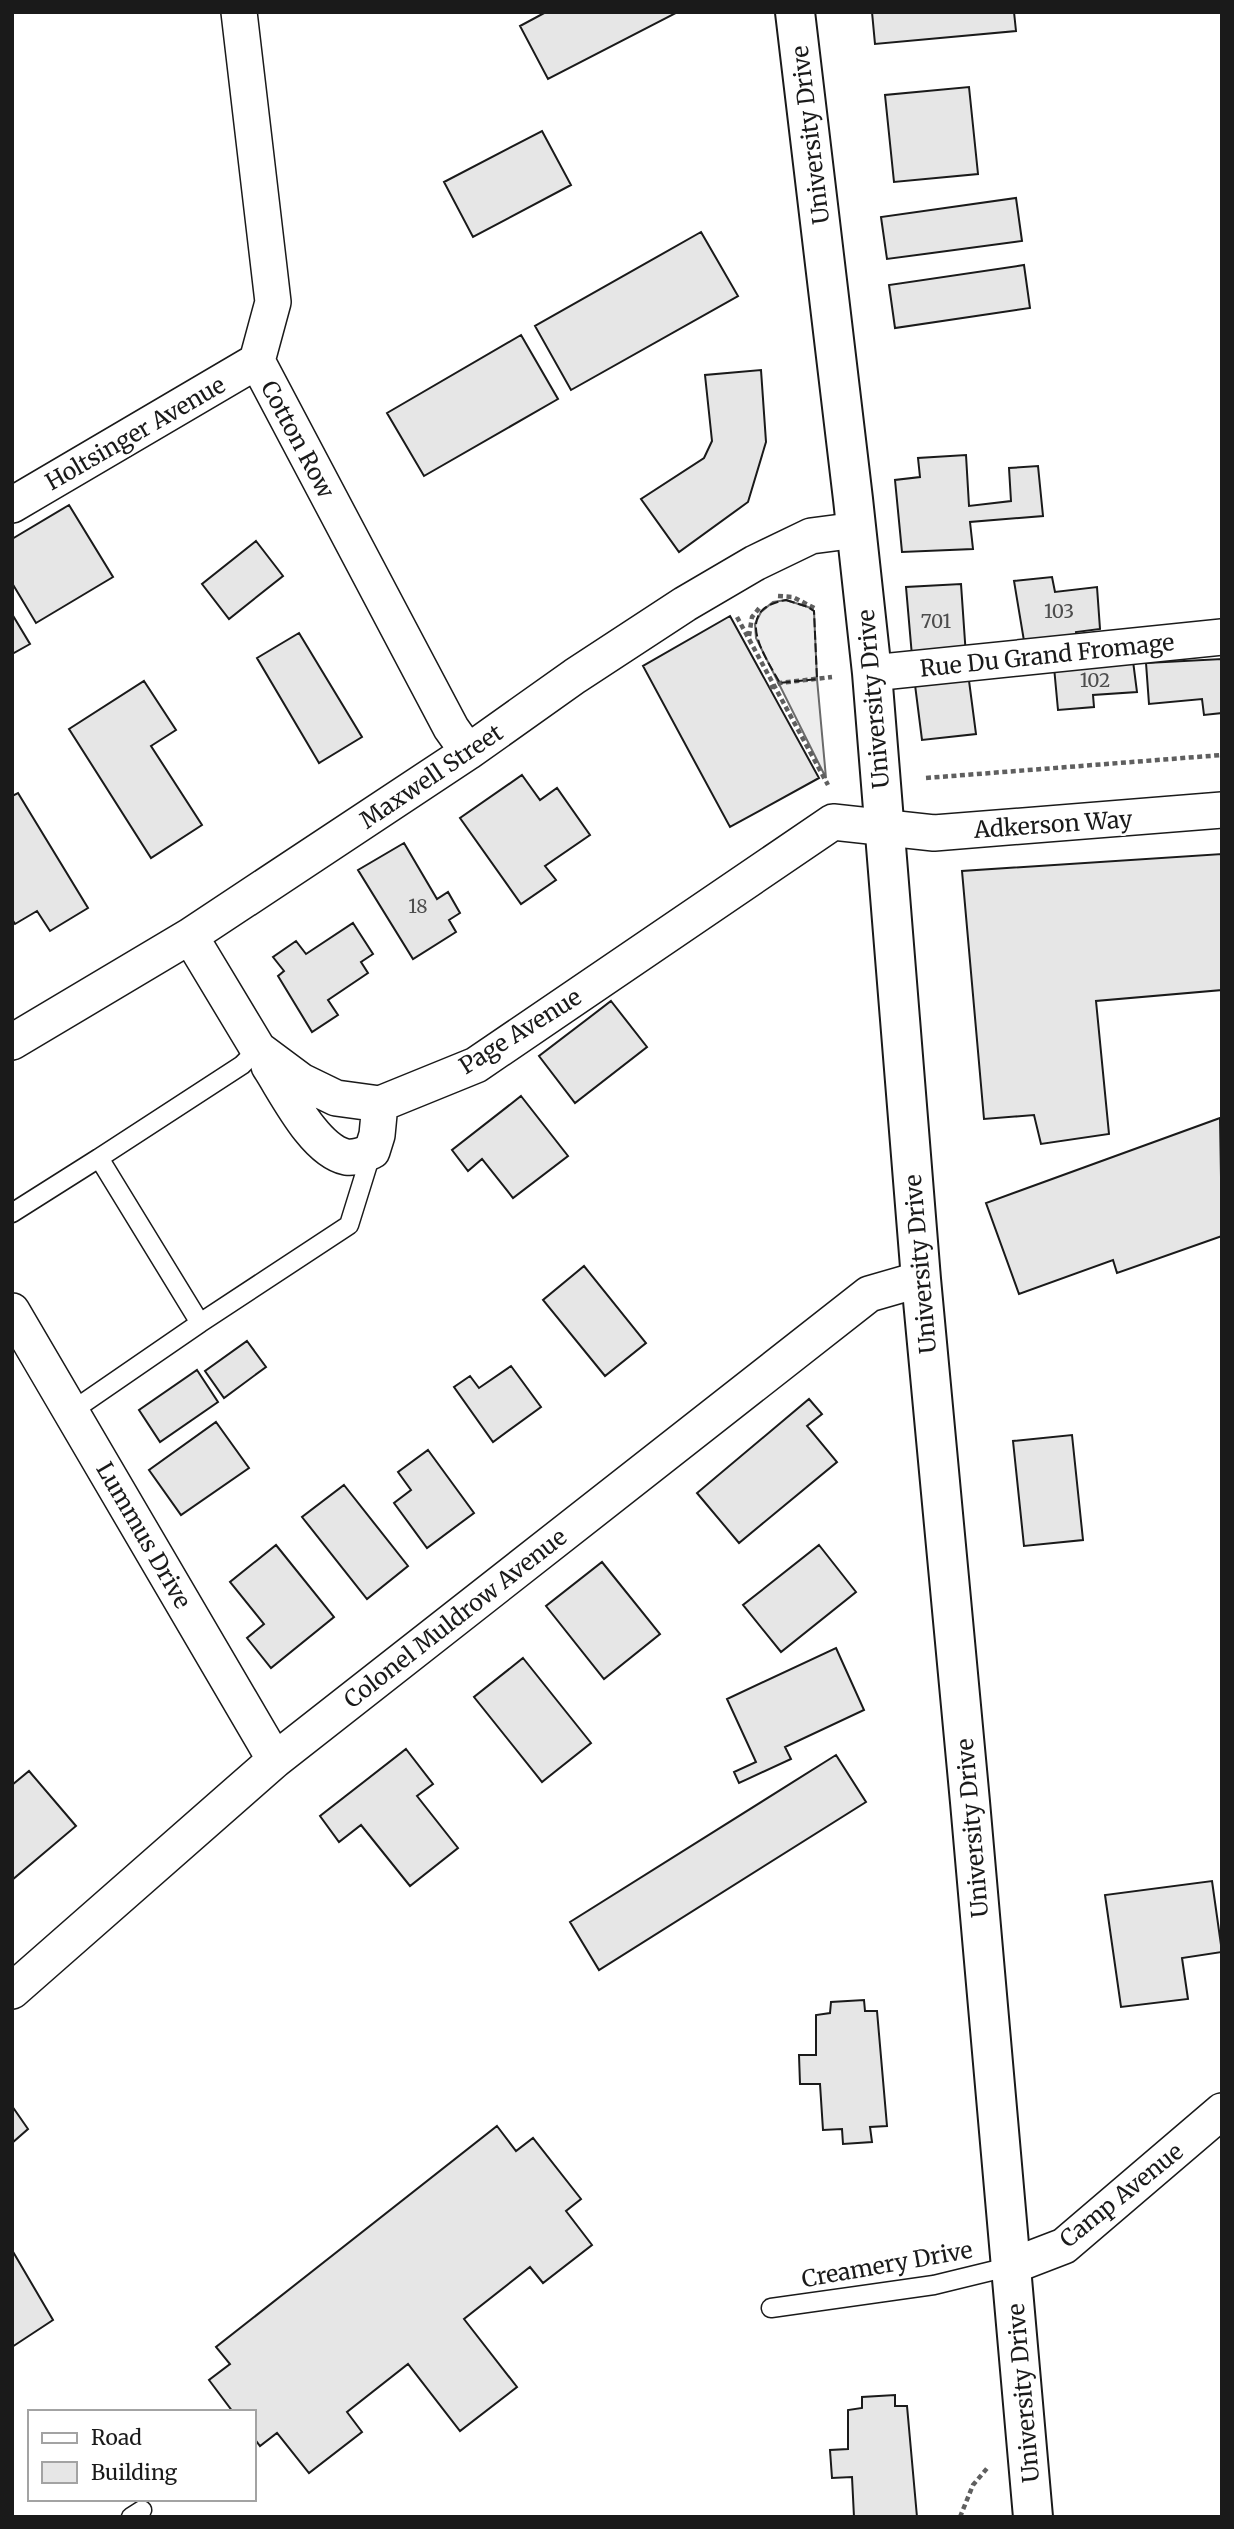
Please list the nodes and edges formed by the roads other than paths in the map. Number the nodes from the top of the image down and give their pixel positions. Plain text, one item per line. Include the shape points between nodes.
1 (239, 12) edge
2 (795, 12) edge
3 (257, 362) junction
4 (12, 505) edge
5 (857, 530) junction
6 (1222, 637) edge
7 (872, 673) junction
8 (468, 752) junction
9 (1222, 810) edge
10 (884, 829) junction
11 (190, 936) junction
12 (12, 1042) edge
13 (258, 1049) junction
14 (380, 1104) junction
15 (372, 1151) junction
16 (99, 1158) junction
17 (12, 1213) edge
18 (920, 1279) junction
19 (12, 1311) edge
20 (200, 1323) junction
21 (72, 1411) junction
22 (275, 1760) junction
23 (12, 1991) edge
24 (1222, 2111) edge
25 (1012, 2266) junction
26 (771, 2308) dead end
27 (1033, 2517) edge

1 - 3 street, Cotton Row via 273,302
2 - 5 street, University Drive
3 - 4 street, Holtsinger Avenue
3 - 8 street, Cotton Row via 451,728
5 - 7 street, University Drive
5 - 8 street, Maxwell Street via 811,536 755,563 627,642
6 - 7 street, Rue Du Grand Fromage
7 - 10 street, University Drive
8 - 11 street, Maxwell Street
9 - 10 street, Adkerson Way via 934,833
10 - 14 street, Page Avenue via 833,822 476,1065
10 - 18 street, University Drive
11 - 12 street, Maxwell Street
11 - 13 street, Page Avenue
13 - 14 street, Page Avenue via 301,1081 336,1098
13 - 15 street via 328,1149 345,1157
13 - 16 lane via 242,1065
14 - 15 street
15 - 20 lane via 349,1224
16 - 17 lane
16 - 20 lane
18 - 22 street, Colonel Muldrow Avenue via 869,1294
18 - 25 street, University Drive
19 - 21 street, Lummus Drive
20 - 21 lane
21 - 22 street, Lummus Drive
22 - 23 street, Colonel Muldrow Avenue
24 - 25 street, Camp Avenue via 1064,2246
25 - 26 lane, Creamery Drive via 934,2285
25 - 27 street, University Drive

